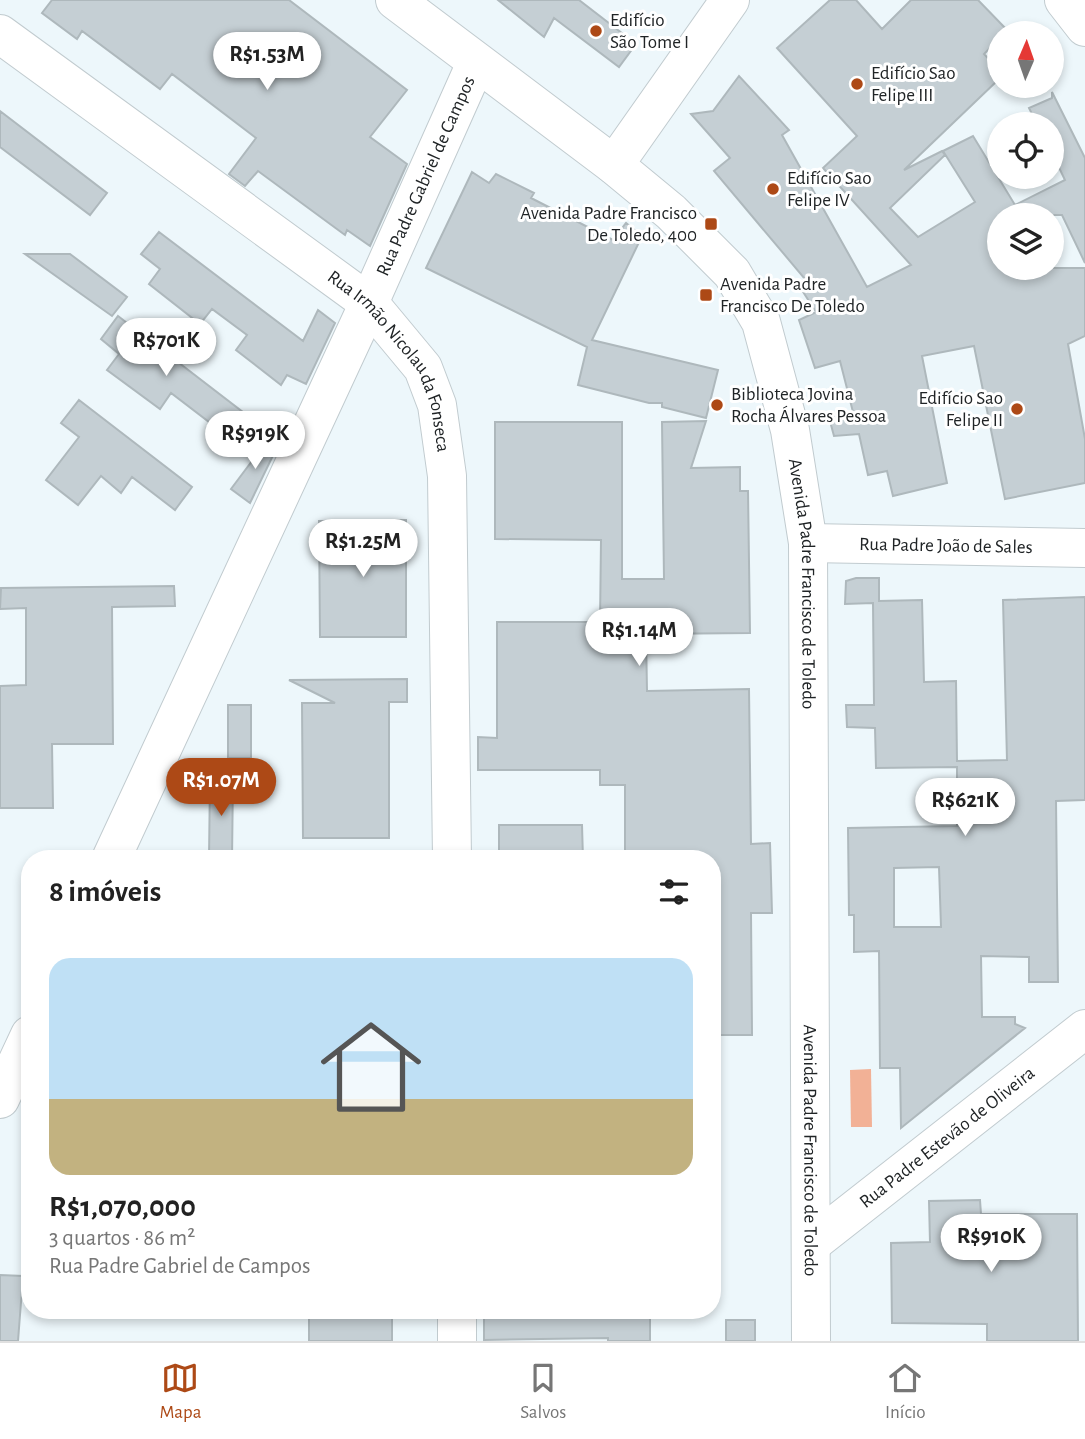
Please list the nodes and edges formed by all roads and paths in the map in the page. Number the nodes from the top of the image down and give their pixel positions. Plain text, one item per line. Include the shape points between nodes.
1 (395, 0) edge
2 (730, 0) edge
3 (1064, 0) edge
4 (1085, 27) edge
5 (0, 34) edge
6 (476, 63) junction
7 (614, 165) junction
8 (369, 303) junction
9 (808, 543) junction
10 (1085, 548) edge
11 (115, 850) edge
12 (452, 850) edge
13 (1085, 1029) edge
14 (21, 1054) edge
15 (0, 1099) edge
16 (811, 1244) junction
17 (457, 1319) edge
18 (457, 1341) edge
19 (811, 1341) edge

1 - 6 street, Avenida Padre Francisco de Toledo
2 - 7 street
3 - 4 street
5 - 8 street, Rua Irmão Nicolau da Fonseca
6 - 7 street, Avenida Padre Francisco de Toledo
6 - 8 street, Rua Padre Gabriel de Campos
7 - 9 street, Avenida Padre Francisco de Toledo via 671,212 732,273 761,322 790,430
8 - 11 street, Rua Padre Gabriel de Campos
8 - 12 street, Rua Irmão Nicolau da Fonseca via 423,368 437,405 447,476
9 - 10 street, Rua Padre João de Sales
9 - 16 street, Avenida Padre Francisco de Toledo
13 - 16 street, Rua Padre Estevão de Oliveira
14 - 15 street
16 - 19 street, Avenida Padre Francisco de Toledo
17 - 18 street

